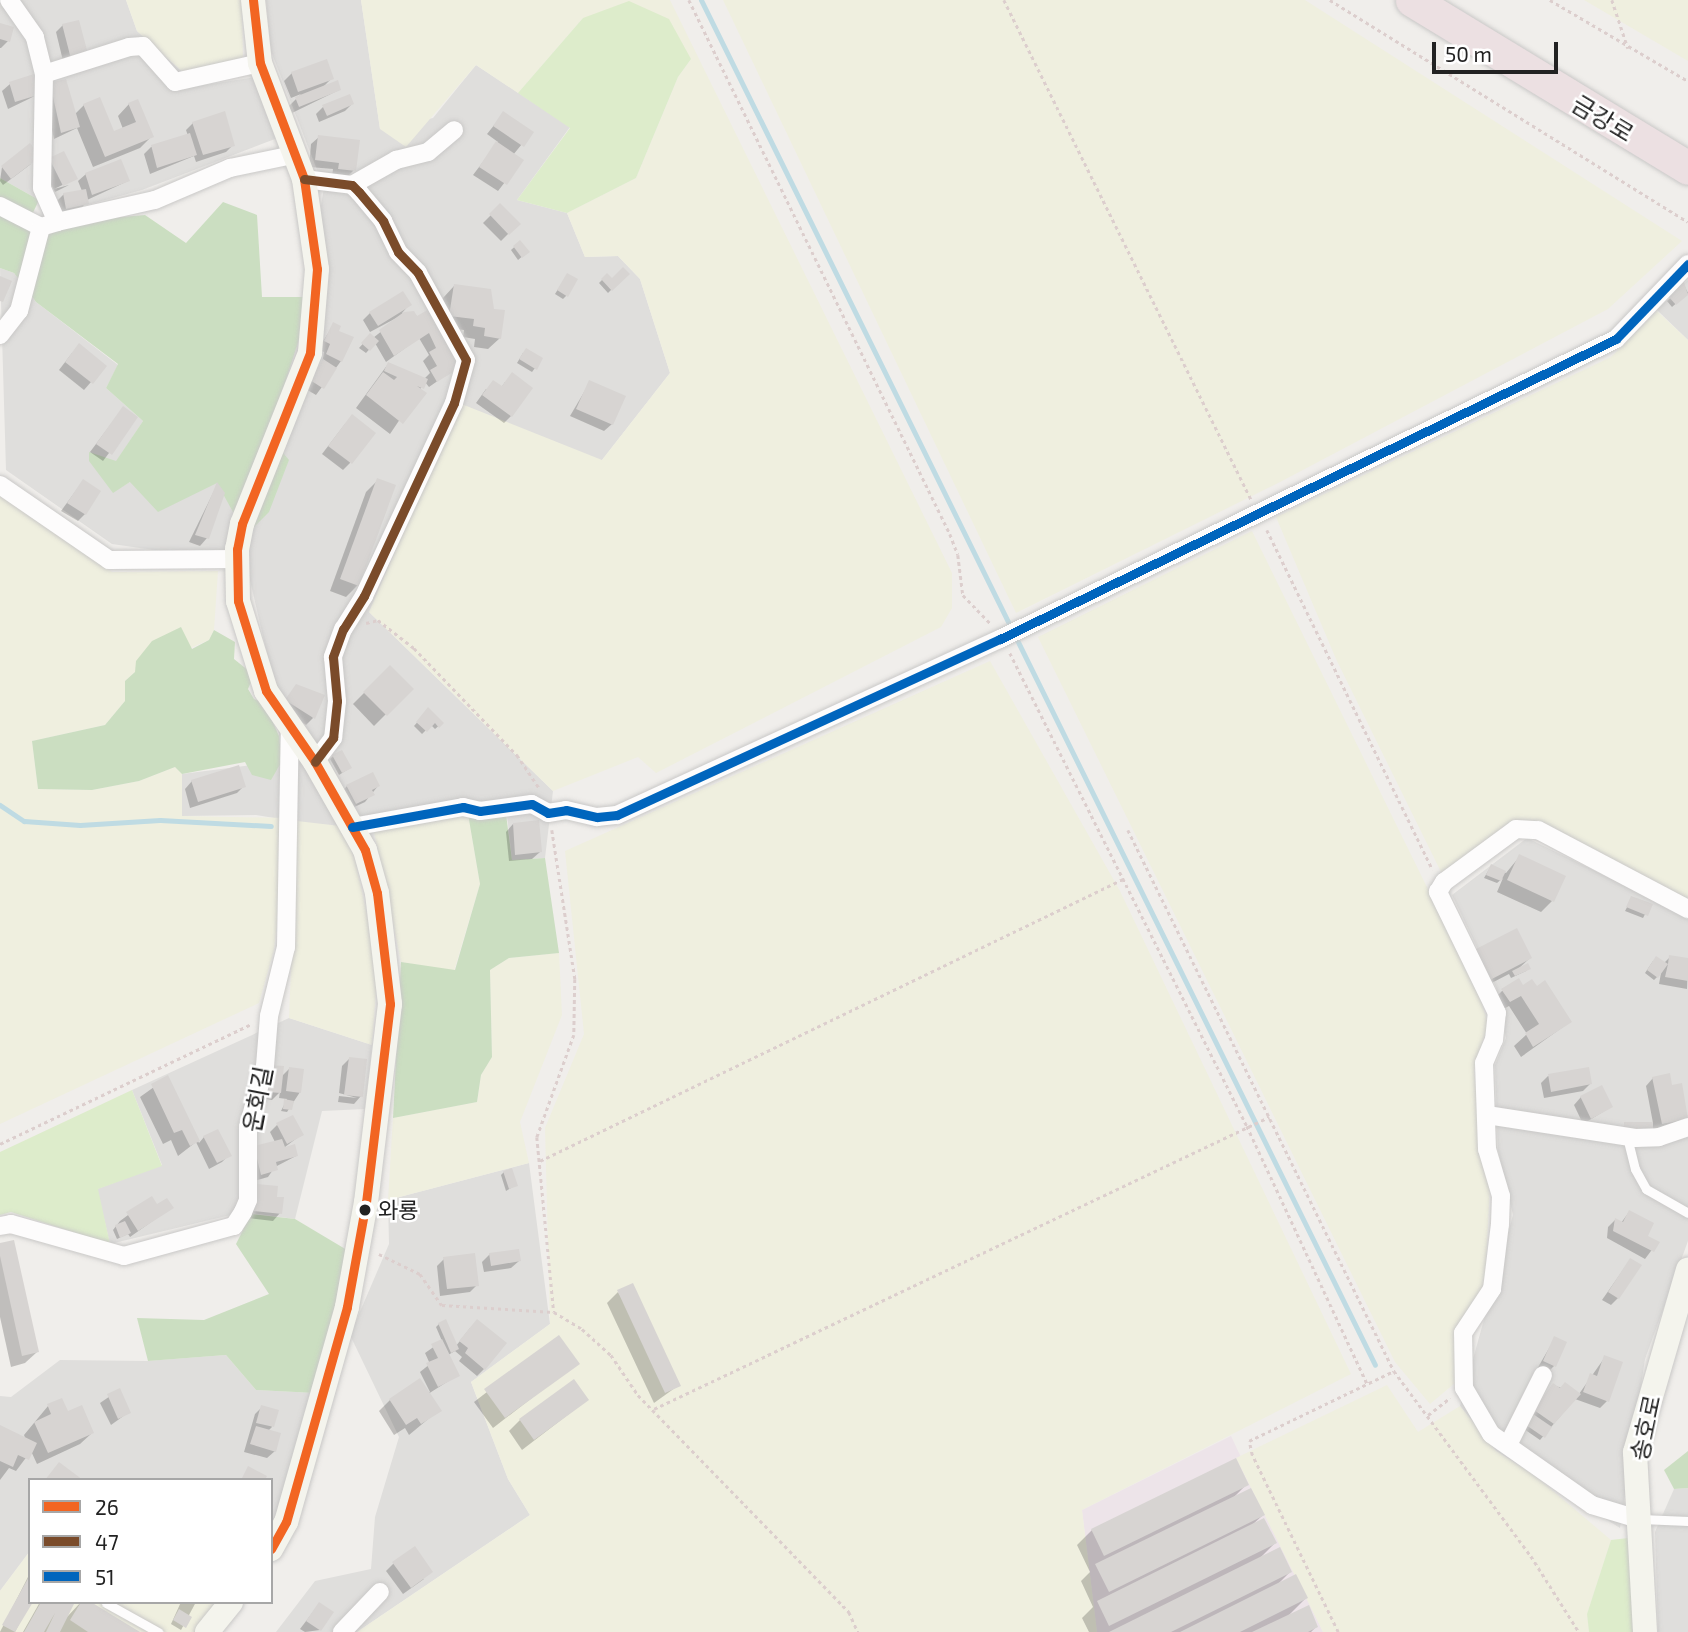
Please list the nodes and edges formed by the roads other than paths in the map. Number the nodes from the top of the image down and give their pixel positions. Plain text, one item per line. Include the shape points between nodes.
1 (9, 0) edge
2 (253, 0) edge
3 (1412, 0) edge
4 (1451, 0) edge
5 (260, 63) junction
6 (44, 74) junction
7 (454, 130) dead end
8 (1688, 146) edge
9 (293, 155) junction
10 (1688, 168) edge
11 (304, 179) junction
12 (352, 186) junction
13 (0, 206) edge
14 (49, 225) junction
15 (1688, 264) edge
16 (0, 335) edge
17 (0, 485) edge
18 (237, 559) junction
19 (290, 727) junction
20 (315, 762) junction
21 (352, 827) junction
22 (1688, 909) edge
23 (1487, 1115) junction
24 (1688, 1127) edge
25 (1627, 1137) junction
26 (1688, 1213) edge
27 (0, 1226) edge
28 (1688, 1270) edge
29 (1543, 1375) dead end
30 (1508, 1445) junction
31 (1638, 1519) junction
32 (1688, 1521) edge
33 (273, 1545) edge
34 (380, 1592) dead end
35 (108, 1604) edge
36 (230, 1604) edge
37 (158, 1632) edge
38 (207, 1632) edge
39 (342, 1632) edge
40 (1645, 1632) edge

1 - 6 street via 34,37
2 - 5 street
3 - 10 highway, 금강로
4 - 8 highway, 금강로
5 - 6 street via 175,82 143,46
5 - 9 street via 287,125
6 - 14 street via 42,188
7 - 12 street via 428,152 396,160
9 - 11 street
9 - 14 street via 230,168 155,200
11 - 12 street
11 - 18 street via 317,269 310,353 242,524
12 - 20 street via 383,221 398,252 418,273 466,360 454,403 364,596 343,629 333,657 337,701 333,738
13 - 14 street
14 - 16 street via 19,311
15 - 21 street via 1616,339 1009,635 617,815 597,817 566,810 548,813 532,804 480,811 463,807
17 - 18 street via 109,560
18 - 19 street via 238,601 254,663
19 - 20 street
19 - 27 street, 운회길 via 286,947 269,1016 265,1066 248,1126 248,1200 234,1226 124,1256 11,1224
20 - 21 street
21 - 33 street via 365,850 377,893 390,1004 358,1255 286,1522
22 - 23 street via 1538,830 1516,829 1444,882 1438,892 1497,1013 1494,1040 1484,1063
23 - 25 street
23 - 30 street via 1487,1149 1501,1196 1500,1224 1492,1289 1463,1332 1464,1388 1491,1434
24 - 25 street via 1659,1136
25 - 26 lane via 1646,1189
28 - 31 street, 송호로 via 1635,1452
29 - 30 street
30 - 31 street via 1592,1505
31 - 32 lane
31 - 40 street, 송호로
34 - 39 street
35 - 37 lane
36 - 38 street

